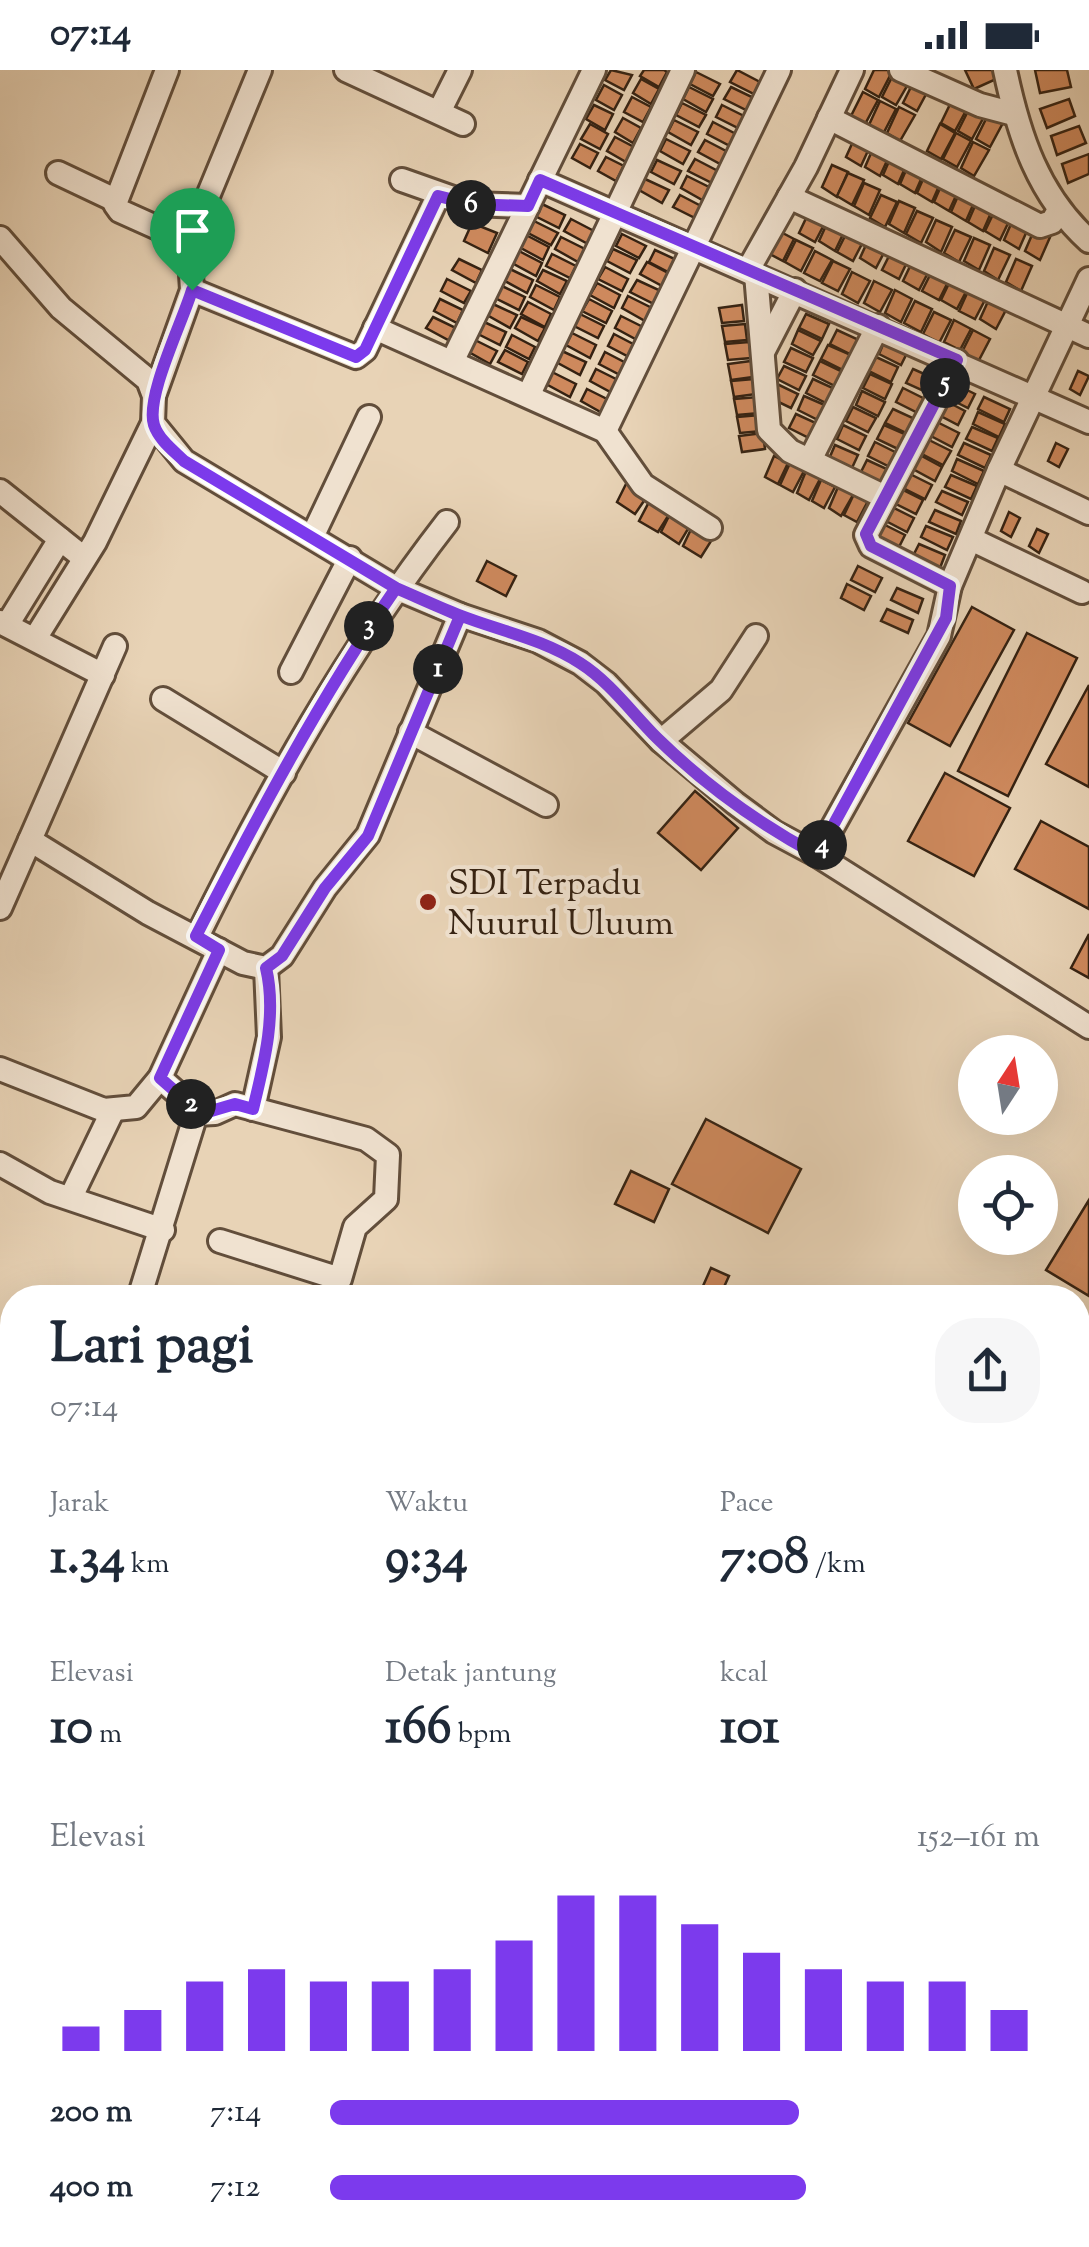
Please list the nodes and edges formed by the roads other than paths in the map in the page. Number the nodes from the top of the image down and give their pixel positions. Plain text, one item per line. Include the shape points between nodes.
1 (167, 70) edge
2 (260, 70) edge
3 (346, 70) edge
4 (460, 70) edge
5 (594, 70) edge
6 (683, 70) edge
7 (779, 70) edge
8 (852, 70) edge
9 (901, 70) edge
10 (1005, 70) edge
11 (439, 112) junction
12 (1014, 114) junction
13 (829, 118) junction
14 (463, 124) dead end
15 (58, 174) dead end
16 (402, 180) dead end
17 (540, 180) junction
18 (438, 196) junction
19 (790, 196) junction
20 (115, 200) junction
21 (528, 206) junction
22 (615, 212) junction
23 (1058, 212) junction
24 (0, 238) edge
25 (1089, 241) edge
26 (189, 242) junction
27 (695, 247) junction
28 (752, 272) junction
29 (1088, 283) edge
30 (192, 290) junction
31 (794, 290) junction
32 (1066, 325) junction
33 (878, 326) junction
34 (375, 328) junction
35 (1089, 336) edge
36 (762, 352) junction
37 (957, 360) junction
38 (452, 362) junction
39 (529, 394) junction
40 (1037, 395) junction
41 (154, 396) junction
42 (369, 417) dead end
43 (1089, 422) edge
44 (153, 423) junction
45 (605, 431) junction
46 (810, 460) junction
47 (999, 470) junction
48 (0, 491) edge
49 (885, 498) junction
50 (1089, 513) edge
51 (446, 522) dead end
52 (710, 528) dead end
53 (313, 535) junction
54 (60, 539) junction
55 (971, 539) junction
56 (84, 558) junction
57 (350, 558) junction
58 (950, 586) junction
59 (396, 588) junction
60 (1082, 592) dead end
61 (460, 616) junction
62 (4, 623) edge
63 (36, 636) junction
64 (756, 636) dead end
65 (115, 646) dead end
66 (291, 672) dead end
67 (103, 675) junction
68 (163, 699) dead end
69 (410, 732) junction
70 (660, 741) junction
71 (284, 773) junction
72 (546, 805) dead end
73 (30, 840) junction
74 (817, 855) junction
75 (0, 908) edge
76 (196, 936) junction
77 (219, 950) junction
78 (266, 968) junction
79 (1089, 1027) edge
80 (0, 1069) edge
81 (160, 1078) junction
82 (253, 1109) junction
83 (112, 1112) junction
84 (201, 1114) junction
85 (0, 1164) edge
86 (71, 1197) junction
87 (163, 1230) junction
88 (220, 1241) dead end
89 (144, 1285) edge

1 - 20 street
2 - 26 street
3 - 11 street
4 - 11 street
5 - 17 street
6 - 22 street
7 - 27 street
8 - 13 street
9 - 12 street
10 - 12 street
11 - 14 street
12 - 23 street
13 - 19 street
13 - 23 street via 1040,226
15 - 20 street
16 - 18 street
17 - 21 street
17 - 22 street
18 - 21 street
18 - 34 street
19 - 28 street
19 - 32 street
20 - 26 street via 120,212
21 - 38 street
22 - 27 street
22 - 39 street
23 - 25 street
24 - 41 street via 62,308 138,370
26 - 30 street
27 - 28 street
27 - 45 street
28 - 31 street
28 - 36 street
29 - 32 street
30 - 34 street via 356,357
30 - 41 street
31 - 33 street
31 - 36 street
32 - 35 street
32 - 40 street
33 - 37 street
33 - 46 street
34 - 38 street
36 - 46 street via 769,430
37 - 40 street
37 - 49 street
38 - 39 street
39 - 45 street
40 - 43 street
40 - 47 street
41 - 44 street
42 - 53 street
44 - 53 street via 184,461
44 - 56 street
45 - 52 street via 643,485
46 - 49 street
47 - 50 street
47 - 55 street
48 - 54 street
49 - 58 street via 867,541
51 - 59 street
53 - 57 street
54 - 56 street
54 - 62 street
55 - 58 street
55 - 60 street
56 - 63 street
57 - 59 street
57 - 66 street
58 - 74 street via 939,636
59 - 61 street
59 - 71 street
61 - 69 street
61 - 70 street via 538,641 580,663
62 - 63 street
63 - 67 street
64 - 70 street via 721,690
65 - 67 street
67 - 73 street
68 - 71 street
69 - 72 street
69 - 78 street via 368,836 282,956
70 - 74 street via 774,832
71 - 76 street
73 - 75 street
73 - 76 street
74 - 79 street
76 - 77 street
77 - 78 street
77 - 81 street
78 - 82 street via 268,1037
80 - 83 street
81 - 83 street via 136,1107
81 - 84 street
82 - 84 street via 235,1104
82 - 88 street via 378,1146 388,1155 386,1199 356,1227 340,1279
83 - 86 street
84 - 87 street via 193,1119
85 - 86 street
86 - 87 street
87 - 89 street

